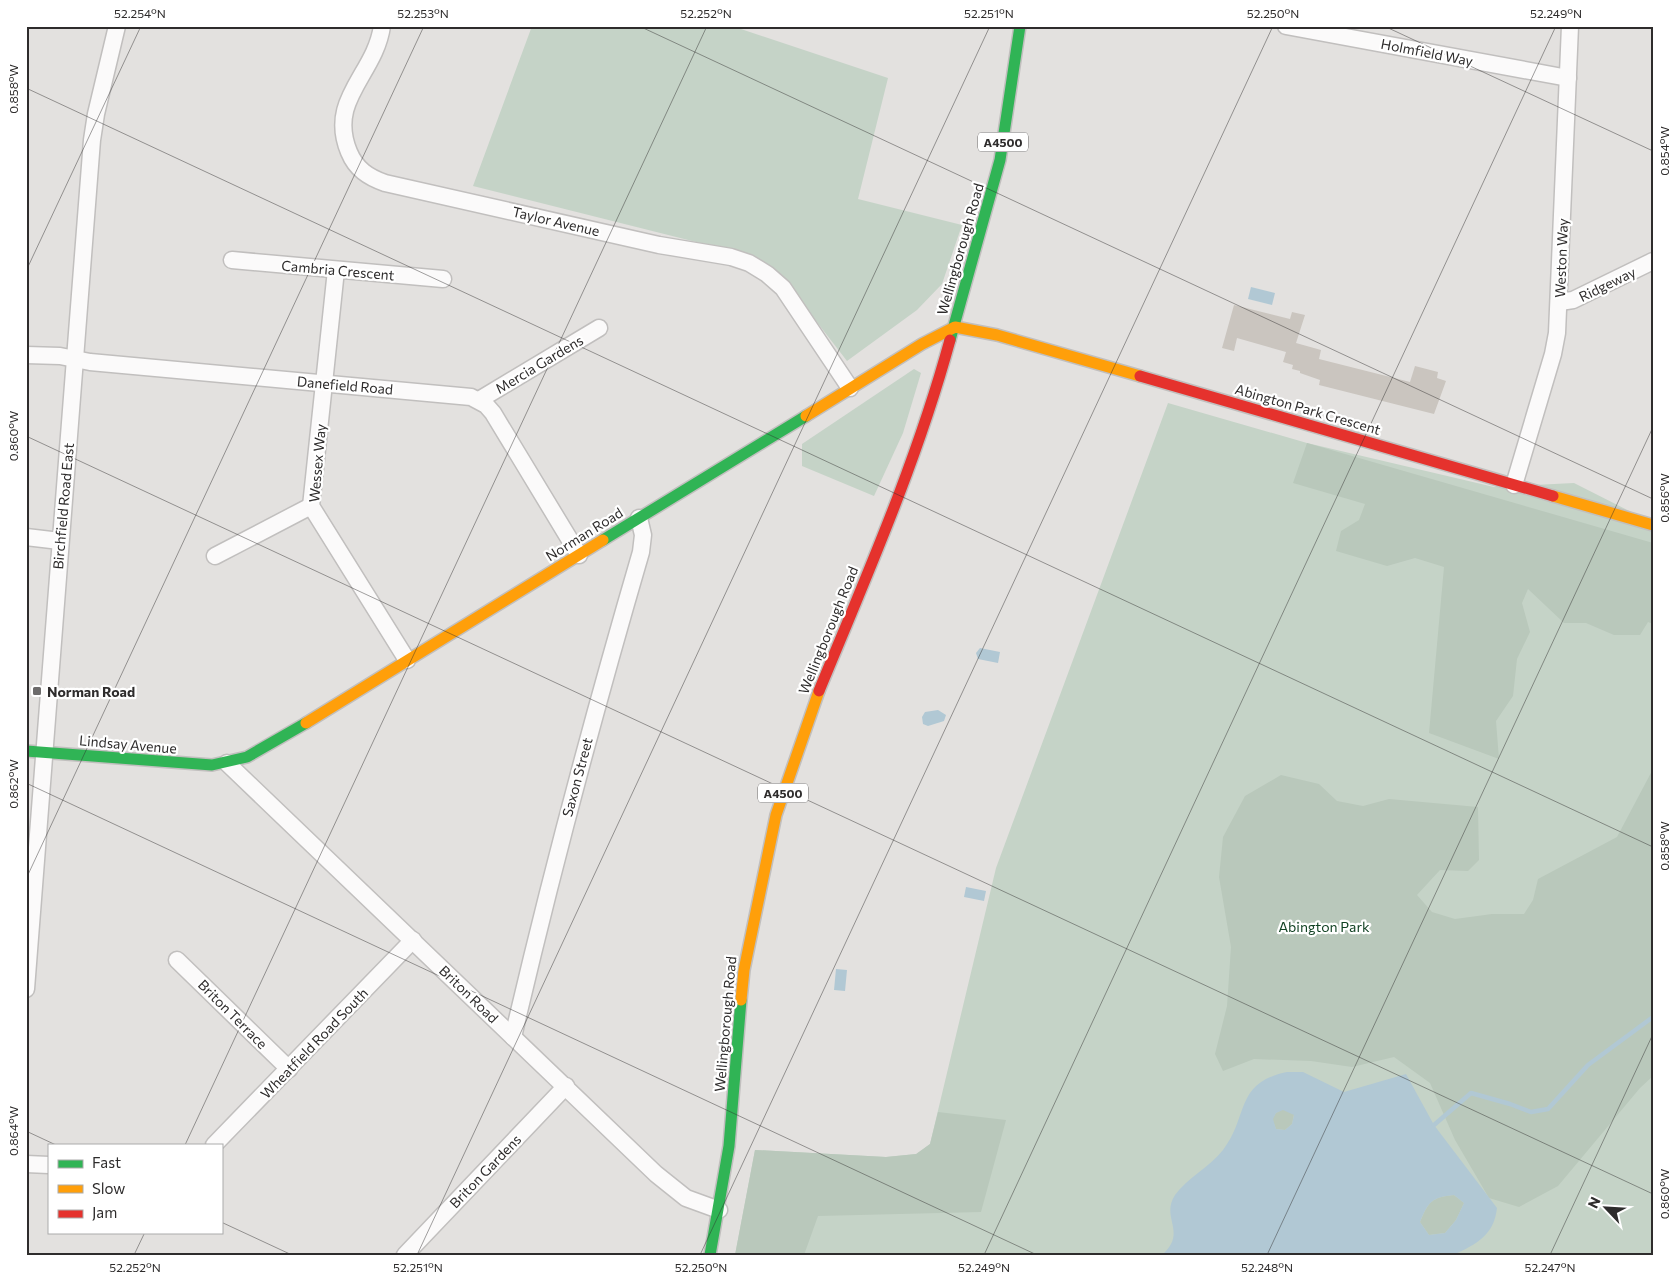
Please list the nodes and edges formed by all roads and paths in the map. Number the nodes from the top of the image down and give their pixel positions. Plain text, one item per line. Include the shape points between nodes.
1 (117, 26) edge
2 (382, 26) edge
3 (1020, 26) edge
4 (1286, 26) edge
5 (1570, 26) edge
6 (1568, 78) junction
7 (232, 260) dead end
8 (1653, 261) edge
9 (336, 270) junction
10 (443, 279) dead end
11 (1560, 302) junction
12 (954, 326) junction
13 (599, 328) dead end
14 (26, 355) edge
15 (76, 359) junction
16 (325, 382) junction
17 (850, 388) junction
18 (479, 400) junction
19 (1514, 485) junction
20 (310, 506) junction
21 (639, 518) junction
22 (1653, 525) edge
23 (26, 537) edge
24 (60, 540) junction
25 (579, 555) junction
26 (215, 556) dead end
27 (407, 660) junction
28 (26, 751) edge
29 (45, 752) junction
30 (227, 763) junction
31 (413, 940) junction
32 (177, 960) dead end
33 (26, 989) edge
34 (514, 1037) junction
35 (288, 1069) junction
36 (566, 1086) junction
37 (215, 1144) edge
38 (26, 1164) edge
39 (48, 1166) edge
40 (720, 1210) junction
41 (405, 1255) edge
42 (710, 1255) edge

1 - 15 street, Birchfield Road East via 92,140
2 - 17 street, Taylor Avenue via 375,52 348,98 342,119 347,148 363,173 385,183 749,263 783,288
3 - 12 street, Wellingborough Road / A4500 via 1000,160
4 - 6 street, Holmfield Way
5 - 6 street, Weston Way
6 - 11 street, Weston Way
7 - 9 street, Cambria Crescent
8 - 11 street, Ridgeway via 1574,300
9 - 10 street, Cambria Crescent
9 - 16 street, Wessex Way
11 - 19 street, Weston Way via 1553,354
12 - 17 street, Norman Road
12 - 19 street, Abington Park Crescent via 997,335
12 - 40 street, Wellingborough Road / A4500 via 907,477 808,716 776,815 744,970 729,1146
13 - 18 street, Mercia Gardens
14 - 15 street, Danefield Road
15 - 16 street, Danefield Road
15 - 24 street, Birchfield Road East
16 - 18 street, Danefield Road
16 - 20 street, Wessex Way
17 - 21 street, Norman Road
18 - 25 street via 493,413
19 - 22 street, Abington Park Crescent
20 - 26 street
20 - 27 street, Wessex Way
21 - 25 street, Norman Road
21 - 34 street, Saxon Street via 643,535 641,552 583,754
23 - 24 street
24 - 29 street, Birchfield Road East
25 - 27 street, Norman Road
27 - 30 street, Norman Road via 268,746
28 - 29 street, Lindsay Avenue
29 - 30 street, Lindsay Avenue via 196,765
29 - 33 street, Birchfield Road East
30 - 31 street, Briton Road
31 - 34 street, Briton Road
31 - 35 street, Wheatfield Road South
32 - 35 street, Briton Terrace
34 - 36 street, Briton Road
35 - 37 street, Wheatfield Road South
36 - 40 street, Briton Road via 672,1189 698,1204
36 - 41 street, Briton Gardens
38 - 39 street
40 - 42 street, Wellingborough Road / A4500

